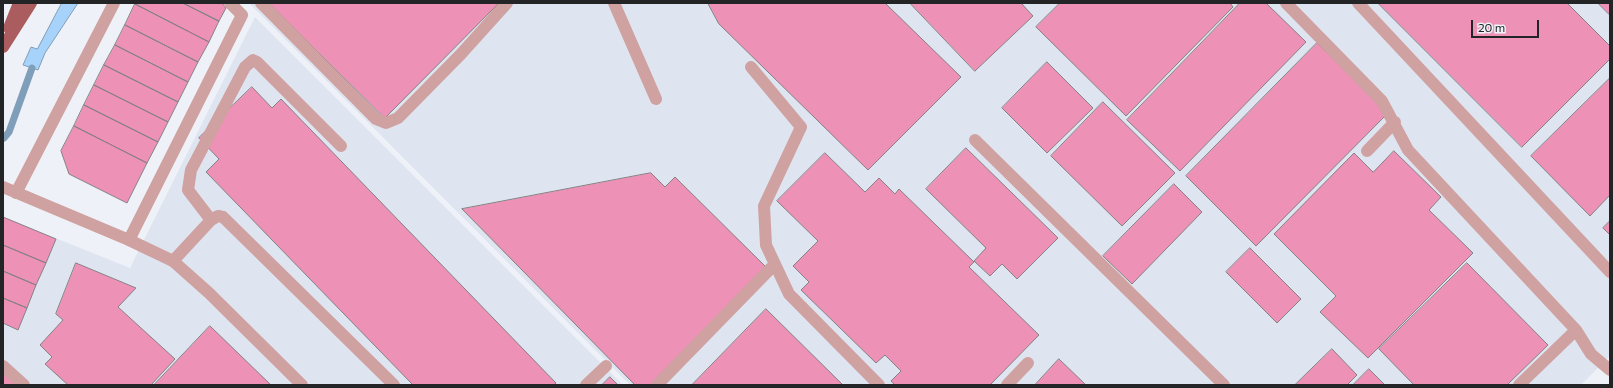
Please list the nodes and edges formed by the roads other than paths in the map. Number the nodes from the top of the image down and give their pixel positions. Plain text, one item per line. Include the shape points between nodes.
1 (19, 3) edge
2 (31, 3) edge
3 (114, 3) edge
4 (230, 3) edge
5 (261, 3) edge
6 (506, 3) edge
7 (614, 3) edge
8 (1286, 3) edge
9 (1358, 3) edge
10 (3, 41) edge
11 (3, 46) edge
12 (751, 67) dead end
13 (656, 99) dead end
14 (1395, 122) junction
15 (975, 140) dead end
16 (342, 146) dead end
17 (1367, 151) dead end
18 (3, 188) edge
19 (16, 193) junction
20 (211, 220) junction
21 (129, 240) junction
22 (173, 262) junction
23 (775, 264) junction
24 (1610, 272) edge
25 (1576, 330) junction
26 (1028, 363) dead end
27 (3, 366) edge
28 (606, 366) dead end
29 (1610, 370) edge
30 (24, 385) edge
31 (302, 385) edge
32 (394, 385) edge
33 (586, 385) edge
34 (657, 385) edge
35 (879, 385) edge
36 (1007, 385) edge
37 (1224, 385) edge
38 (1519, 385) edge

1 - 10 main road
2 - 11 main road
3 - 19 street
4 - 21 street via 242,15
5 - 6 street via 376,119 386,123 398,118 461,54
7 - 13 street
8 - 14 street via 1382,101
9 - 24 street
12 - 23 street via 801,127 764,206 766,244
14 - 17 street
14 - 25 street via 1408,150
15 - 37 street
16 - 20 street via 257,62 252,60 245,67 191,170 188,190
18 - 19 street
19 - 21 street
20 - 22 street
20 - 32 street via 218,216 224,217
21 - 22 street
22 - 31 street via 210,293
23 - 34 street
23 - 35 street via 789,294
25 - 29 street via 1591,354
25 - 38 street
26 - 36 street
27 - 30 street
28 - 33 street

